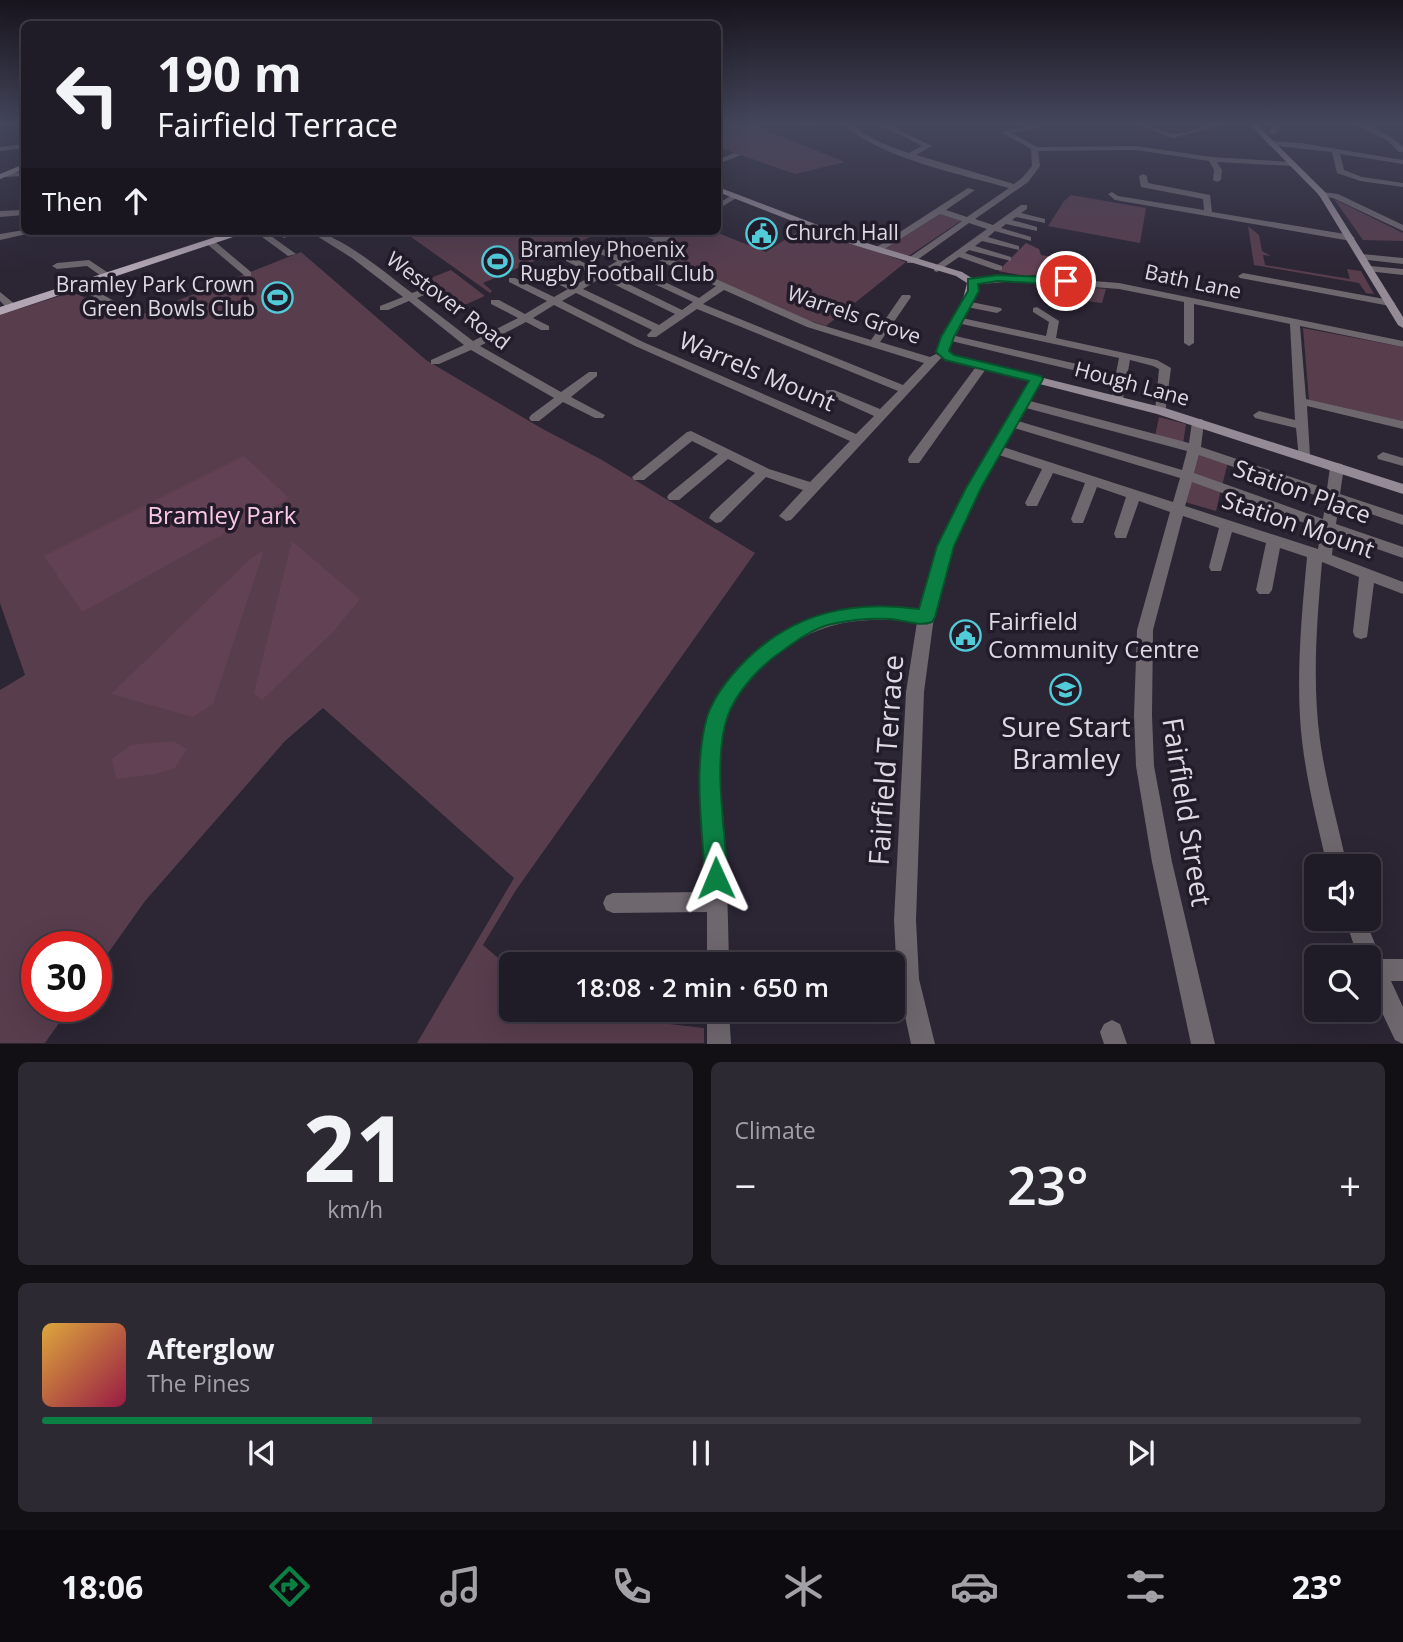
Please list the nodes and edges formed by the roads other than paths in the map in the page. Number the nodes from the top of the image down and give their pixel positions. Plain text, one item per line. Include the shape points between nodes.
1 (933, 173) edge
2 (965, 173) edge
3 (1031, 173) edge
4 (1218, 173) edge
5 (1301, 173) edge
6 (1344, 173) edge
7 (21, 174) edge
8 (930, 174) dead end
9 (2, 176) edge
10 (1143, 176) dead end
11 (1217, 180) dead end
12 (1403, 186) edge
13 (1012, 189) junction
14 (971, 190) dead end
15 (721, 191) edge
16 (1112, 194) dead end
17 (1322, 194) junction
18 (736, 197) junction
19 (721, 205) edge
20 (937, 210) junction
21 (21, 213) dead end
22 (0, 214) edge
23 (1208, 215) junction
24 (1403, 215) edge
25 (1383, 218) junction
26 (969, 220) junction
27 (1006, 221) junction
28 (1042, 221) dead end
29 (1403, 228) edge
30 (995, 229) junction
31 (1034, 229) dead end
32 (21, 234) edge
33 (232, 235) edge
34 (264, 235) edge
35 (319, 235) edge
36 (649, 235) edge
37 (670, 235) edge
38 (0, 237) edge
39 (982, 238) junction
40 (1351, 238) junction
41 (611, 239) dead end
42 (1028, 239) dead end
43 (662, 240) junction
44 (210, 242) junction
45 (969, 247) junction
46 (593, 248) dead end
47 (1016, 248) dead end
48 (643, 250) junction
49 (877, 250) junction
50 (291, 254) dead end
51 (958, 254) junction
52 (1362, 257) junction
53 (569, 259) dead end
54 (1008, 260) dead end
55 (910, 261) junction
56 (1403, 261) edge
57 (621, 262) junction
58 (57, 266) dead end
59 (999, 268) dead end
60 (937, 269) junction
61 (1370, 269) junction
62 (540, 272) dead end
63 (602, 273) junction
64 (1403, 273) edge
65 (248, 274) dead end
66 (107, 276) junction
67 (1243, 276) dead end
68 (512, 280) dead end
69 (972, 282) junction
70 (80, 285) junction
71 (723, 286) junction
72 (434, 288) dead end
73 (575, 289) junction
74 (0, 295) edge
75 (906, 297) dead end
76 (408, 298) junction
77 (555, 300) junction
78 (1189, 301) junction
79 (495, 302) dead end
80 (698, 303) junction
81 (1390, 303) junction
82 (966, 304) junction
83 (119, 308) dead end
84 (384, 308) dead end
85 (6, 309) edge
86 (997, 310) dead end
87 (1037, 310) dead end
88 (683, 314) junction
89 (525, 318) junction
90 (957, 320) junction
91 (1295, 323) junction
92 (811, 325) junction
93 (1403, 325) edge
94 (545, 328) dead end
95 (660, 330) junction
96 (1025, 334) junction
97 (947, 337) junction
98 (1050, 340) junction
99 (790, 342) junction
100 (874, 343) junction
101 (1189, 343) dead end
102 (639, 344) junction
103 (1403, 344) edge
104 (472, 346) junction
105 (943, 352) junction
106 (1019, 354) junction
107 (1125, 357) junction
108 (931, 361) junction
109 (435, 362) dead end
110 (982, 366) junction
111 (1012, 373) junction
112 (593, 374) dead end
113 (1121, 378) junction
114 (1037, 379) junction
115 (906, 390) junction
116 (830, 392) dead end
117 (563, 397) junction
118 (1116, 400) junction
119 (1300, 401) junction
120 (1023, 403) junction
121 (1161, 411) junction
122 (599, 415) dead end
123 (883, 415) junction
124 (1259, 415) dead end
125 (536, 418) dead end
126 (1198, 422) junction
127 (1010, 423) junction
128 (1403, 425) edge
129 (1302, 426) junction
130 (859, 440) junction
131 (995, 449) junction
132 (1194, 449) junction
133 (727, 453) junction
134 (1304, 456) junction
135 (1383, 456) dead end
136 (914, 460) dead end
137 (1403, 462) edge
138 (1049, 467) junction
139 (1337, 467) junction
140 (764, 472) junction
141 (1185, 475) junction
142 (639, 477) dead end
143 (1093, 481) junction
144 (813, 488) junction
145 (1403, 489) edge
146 (1135, 495) junction
147 (1333, 496) junction
148 (674, 497) dead end
149 (1032, 503) dead end
150 (1177, 508) junction
151 (786, 516) dead end
152 (716, 518) dead end
153 (1078, 519) dead end
154 (1403, 520) edge
155 (1227, 524) junction
156 (1329, 526) junction
157 (1121, 534) dead end
158 (1274, 540) junction
159 (1403, 553) edge
160 (1320, 555) junction
161 (1216, 567) dead end
162 (1367, 574) junction
163 (1403, 588) edge
164 (1264, 590) dead end
165 (926, 617) junction
166 (1362, 632) dead end
167 (1334, 854) edge
168 (716, 902) junction
169 (613, 903) dead end
170 (718, 952) edge
171 (1381, 970) edge
172 (1403, 970) edge
173 (1381, 985) edge
174 (718, 1022) edge
175 (1403, 1032) edge
176 (719, 1044) edge
177 (923, 1044) edge
178 (1203, 1044) edge

1 - 8 street
2 - 13 street
3 - 13 street
4 - 11 street
5 - 17 street
6 - 12 street
7 - 9 street
10 - 23 street via 1146,186 1207,197
13 - 26 street
14 - 20 street
15 - 18 street
16 - 23 street
17 - 25 street
17 - 40 street
18 - 19 street
18 - 49 street
20 - 26 street
20 - 49 street
21 - 22 street
23 - 40 street
24 - 25 street
25 - 29 street
26 - 30 street
26 - 55 street
27 - 28 street via 1020,210
27 - 30 street
27 - 31 street
30 - 39 street
30 - 42 street
32 - 38 street
33 - 44 main road
34 - 50 street
35 - 76 street, Westover Road
36 - 43 street
37 - 43 street
39 - 45 street
39 - 47 street
40 - 52 street
41 - 48 street, Warrels Grove
43 - 48 street
44 - 65 street
44 - 66 main road
45 - 51 street
45 - 54 street
46 - 57 street
48 - 57 street
48 - 71 street, Warrels Grove
49 - 55 street
51 - 59 street
51 - 60 street
52 - 56 street
52 - 61 street
53 - 63 street
55 - 60 street
57 - 63 street
57 - 80 street
58 - 66 street via 89,263
60 - 69 street
61 - 64 street
61 - 81 street
62 - 73 street
63 - 73 street
63 - 88 street
66 - 70 main road
67 - 81 street
68 - 77 street, Warrels Mount
69 - 78 street, Bath Lane via 998,278 1089,283
69 - 82 street via 974,291
70 - 83 street
70 - 85 main road
71 - 80 street
71 - 92 street, Warrels Grove
72 - 76 street
73 - 77 street
73 - 95 street
74 - 85 street
75 - 100 street
76 - 84 street
76 - 104 street, Westover Road
77 - 89 street
77 - 102 street, Warrels Mount
78 - 91 street, Bath Lane
78 - 101 street
79 - 89 street
80 - 88 street
80 - 99 street
81 - 93 street
82 - 86 street
82 - 90 street
87 - 98 street via 1054,321
88 - 95 street
89 - 94 street
89 - 104 street
90 - 96 street
90 - 97 street
91 - 103 street, Bath Lane
91 - 119 street
92 - 99 street
92 - 100 street, Warrels Grove
95 - 102 street
96 - 98 street
96 - 106 street
97 - 105 street
97 - 106 street
98 - 107 street
99 - 115 street
100 - 108 street, Warrels Grove
102 - 130 street, Warrels Mount
104 - 109 street
104 - 117 street, Westover Road
105 - 108 street
105 - 110 street, Hough Lane
106 - 111 street
106 - 113 street
107 - 113 street
107 - 121 street via 1165,368
108 - 115 street
110 - 111 street, Hough Lane
110 - 136 street
111 - 114 street, Hough Lane
112 - 117 street
113 - 118 street
114 - 118 street, Hough Lane
114 - 120 street, Fairfield Terrace
115 - 123 street
116 - 123 street
117 - 122 street, Westover Road
117 - 125 street
118 - 121 street, Hough Lane
119 - 128 street
119 - 129 street
120 - 127 street, Fairfield Terrace
120 - 132 street
121 - 126 street, Hough Lane
123 - 130 street
124 - 129 street
126 - 132 street, Fairfield Street
126 - 134 street, Hough Lane
127 - 131 street, Fairfield Terrace
127 - 141 street, Station Place
129 - 134 street
130 - 144 street
131 - 138 street, Station Mount
131 - 165 street, Fairfield Terrace via 946,546
132 - 141 street, Fairfield Street
132 - 147 street
133 - 140 street
133 - 142 street via 691,435
133 - 148 street
134 - 139 street, Hough Lane
135 - 137 street
138 - 143 street, Station Mount
138 - 149 street
139 - 145 street, Hough Lane
139 - 147 street
140 - 144 street
140 - 152 street
141 - 150 street, Fairfield Street
141 - 156 street, Station Place
143 - 146 street, Station Mount
143 - 153 street
144 - 151 street
146 - 150 street, Station Mount
146 - 157 street
147 - 154 street
147 - 156 street
150 - 155 street, Station Mount
150 - 178 street, Fairfield Street via 1145,630 1145,766
155 - 158 street, Station Mount
155 - 161 street
156 - 159 street, Station Place
156 - 160 street
158 - 160 street, Station Mount
158 - 164 street
160 - 162 street, Station Mount
160 - 167 street via 1312,601 1308,701 1319,789
162 - 163 street, Station Mount
162 - 166 street
165 - 168 street via 890,612 827,618 768,650 738,681 717,717 710,765
165 - 177 street, Fairfield Terrace via 915,692 905,920 908,979
168 - 169 street
168 - 170 street
171 - 172 street
173 - 175 street
174 - 176 street

